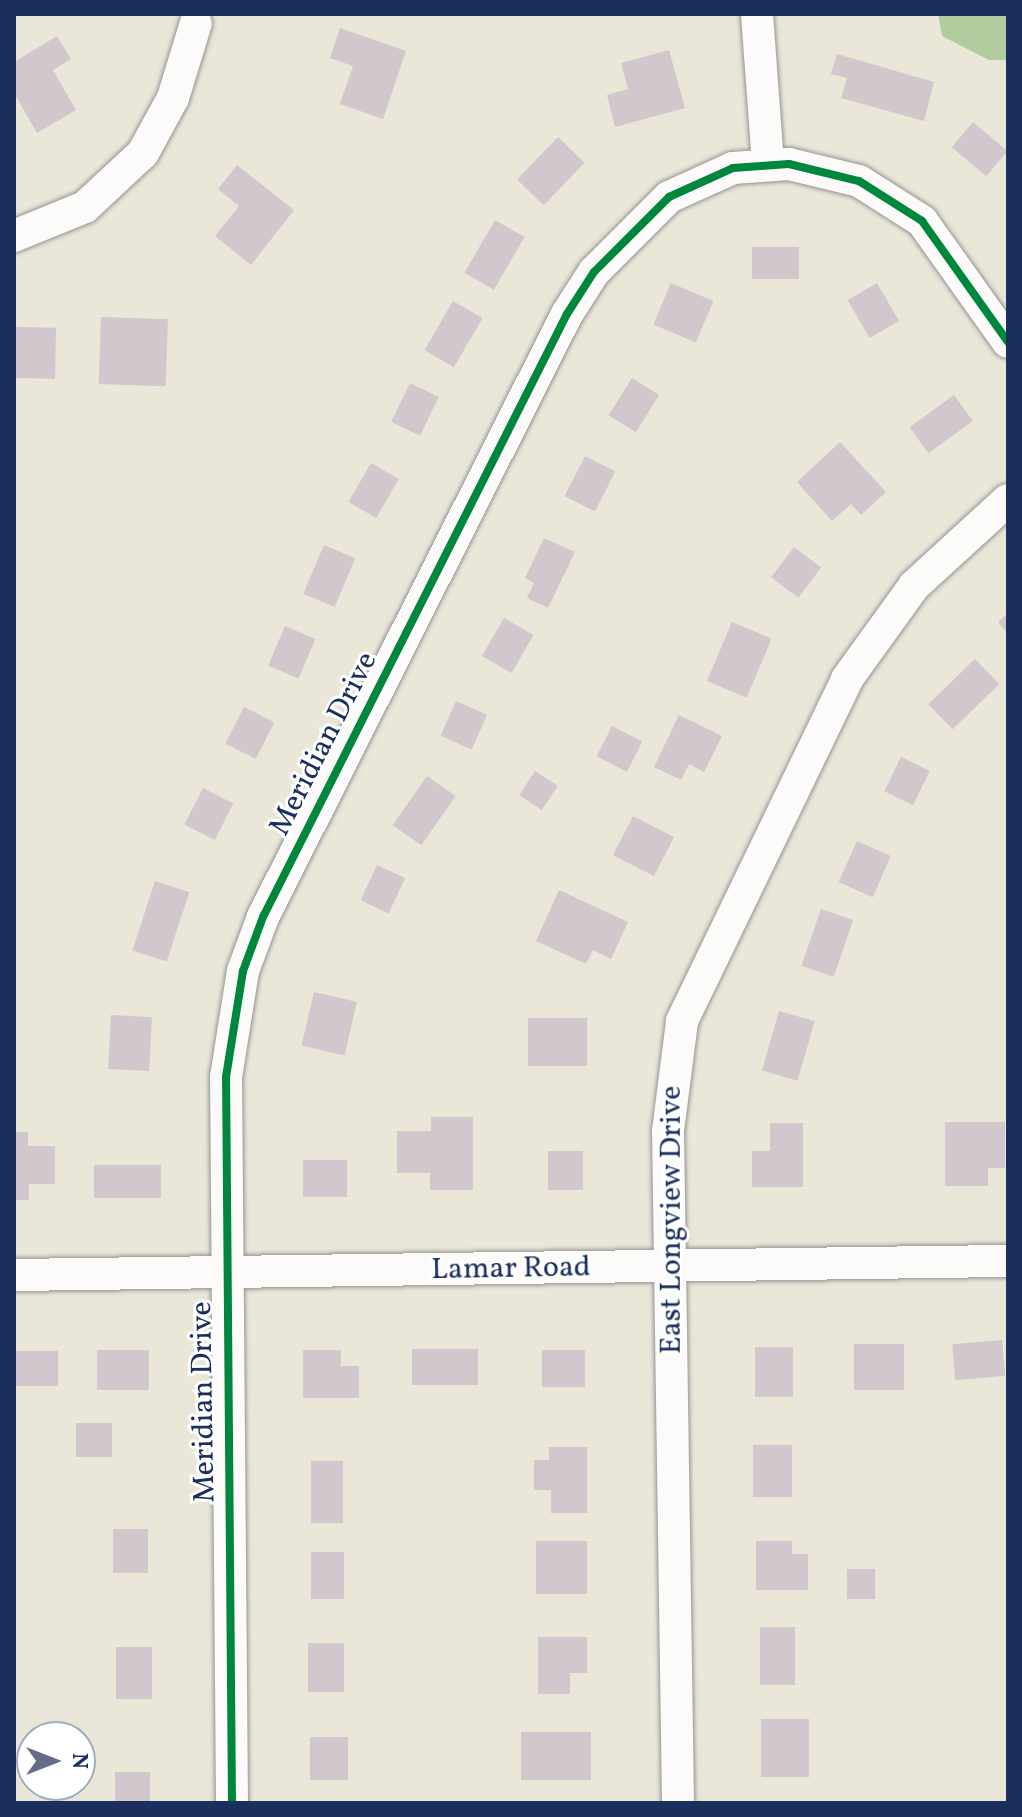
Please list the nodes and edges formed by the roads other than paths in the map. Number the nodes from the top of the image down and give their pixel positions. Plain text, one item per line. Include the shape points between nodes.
1 (757, 14) edge
2 (196, 23) dead end
3 (768, 164) junction
4 (14, 236) edge
5 (1008, 342) edge
6 (1008, 500) edge
7 (1008, 1261) edge
8 (669, 1267) junction
9 (227, 1273) junction
10 (14, 1275) edge
11 (232, 1803) edge
12 (678, 1803) edge

1 - 3 street
2 - 4 street via 173,98 143,153 85,207
3 - 5 street, Meridian Drive via 831,172 893,198 942,242
3 - 9 street, Meridian Drive via 733,168 669,197 594,272 263,917 243,971 228,1051
6 - 8 street, East Longview Drive via 959,540 874,636 707,957 682,1021 670,1085
7 - 8 street, Lamar Road
8 - 9 street, Lamar Road
8 - 12 street, East Longview Drive
9 - 10 street, Lamar Road
9 - 11 street, Meridian Drive

